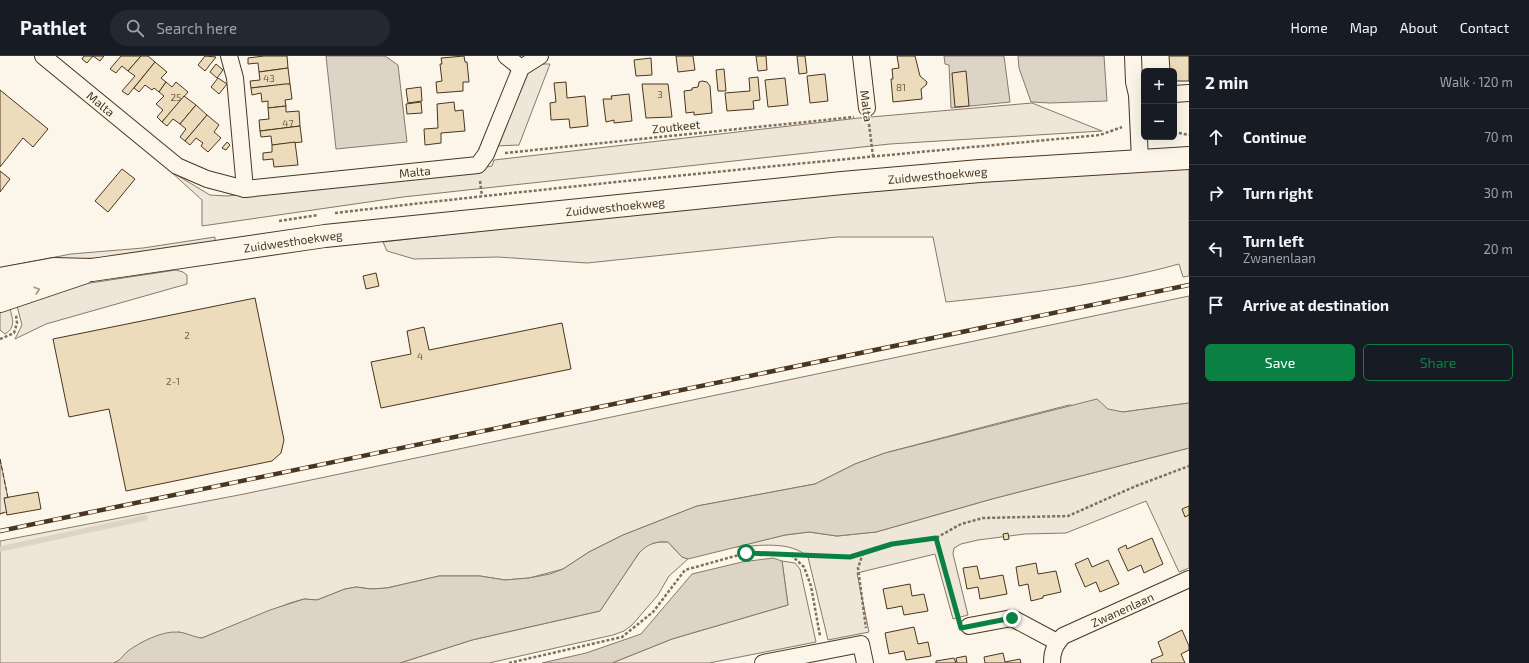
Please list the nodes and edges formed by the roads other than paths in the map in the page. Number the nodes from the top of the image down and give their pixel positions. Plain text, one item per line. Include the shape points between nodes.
1 (43, 56) edge
2 (229, 56) edge
3 (506, 56) edge
4 (540, 56) edge
5 (861, 56) edge
6 (1133, 56) edge
7 (521, 68) junction
8 (1189, 93) edge
9 (1177, 94) edge
10 (1141, 95) edge
11 (867, 112) road end
12 (1189, 158) edge
13 (1140, 160) junction
14 (245, 189) junction
15 (92, 270) junction
16 (0, 279) edge
17 (0, 301) edge
18 (1188, 582) edge
19 (969, 626) road end
20 (1057, 642) junction
21 (763, 663) edge
22 (865, 663) edge
23 (1052, 663) edge

1 - 14 street, Malta via 177,166 207,179
2 - 14 street via 235,78
3 - 7 street
4 - 7 street
5 - 11 street, Malta
6 - 10 street via 1134,82
7 - 14 street, Malta via 486,154 478,165
8 - 9 street
10 - 13 street
12 - 13 main road, Zuidwesthoekweg
13 - 15 main road, Zuidwesthoekweg via 842,183 333,235
15 - 16 main road, Zuidwesthoekweg via 54,269
17 -> 15 main road, Zuidwesthoekweg
18 - 20 street, Zwanenlaan via 1063,636
19 - 20 street via 1012,618
20 - 23 street via 1052,652
21 - 22 street via 861,644

